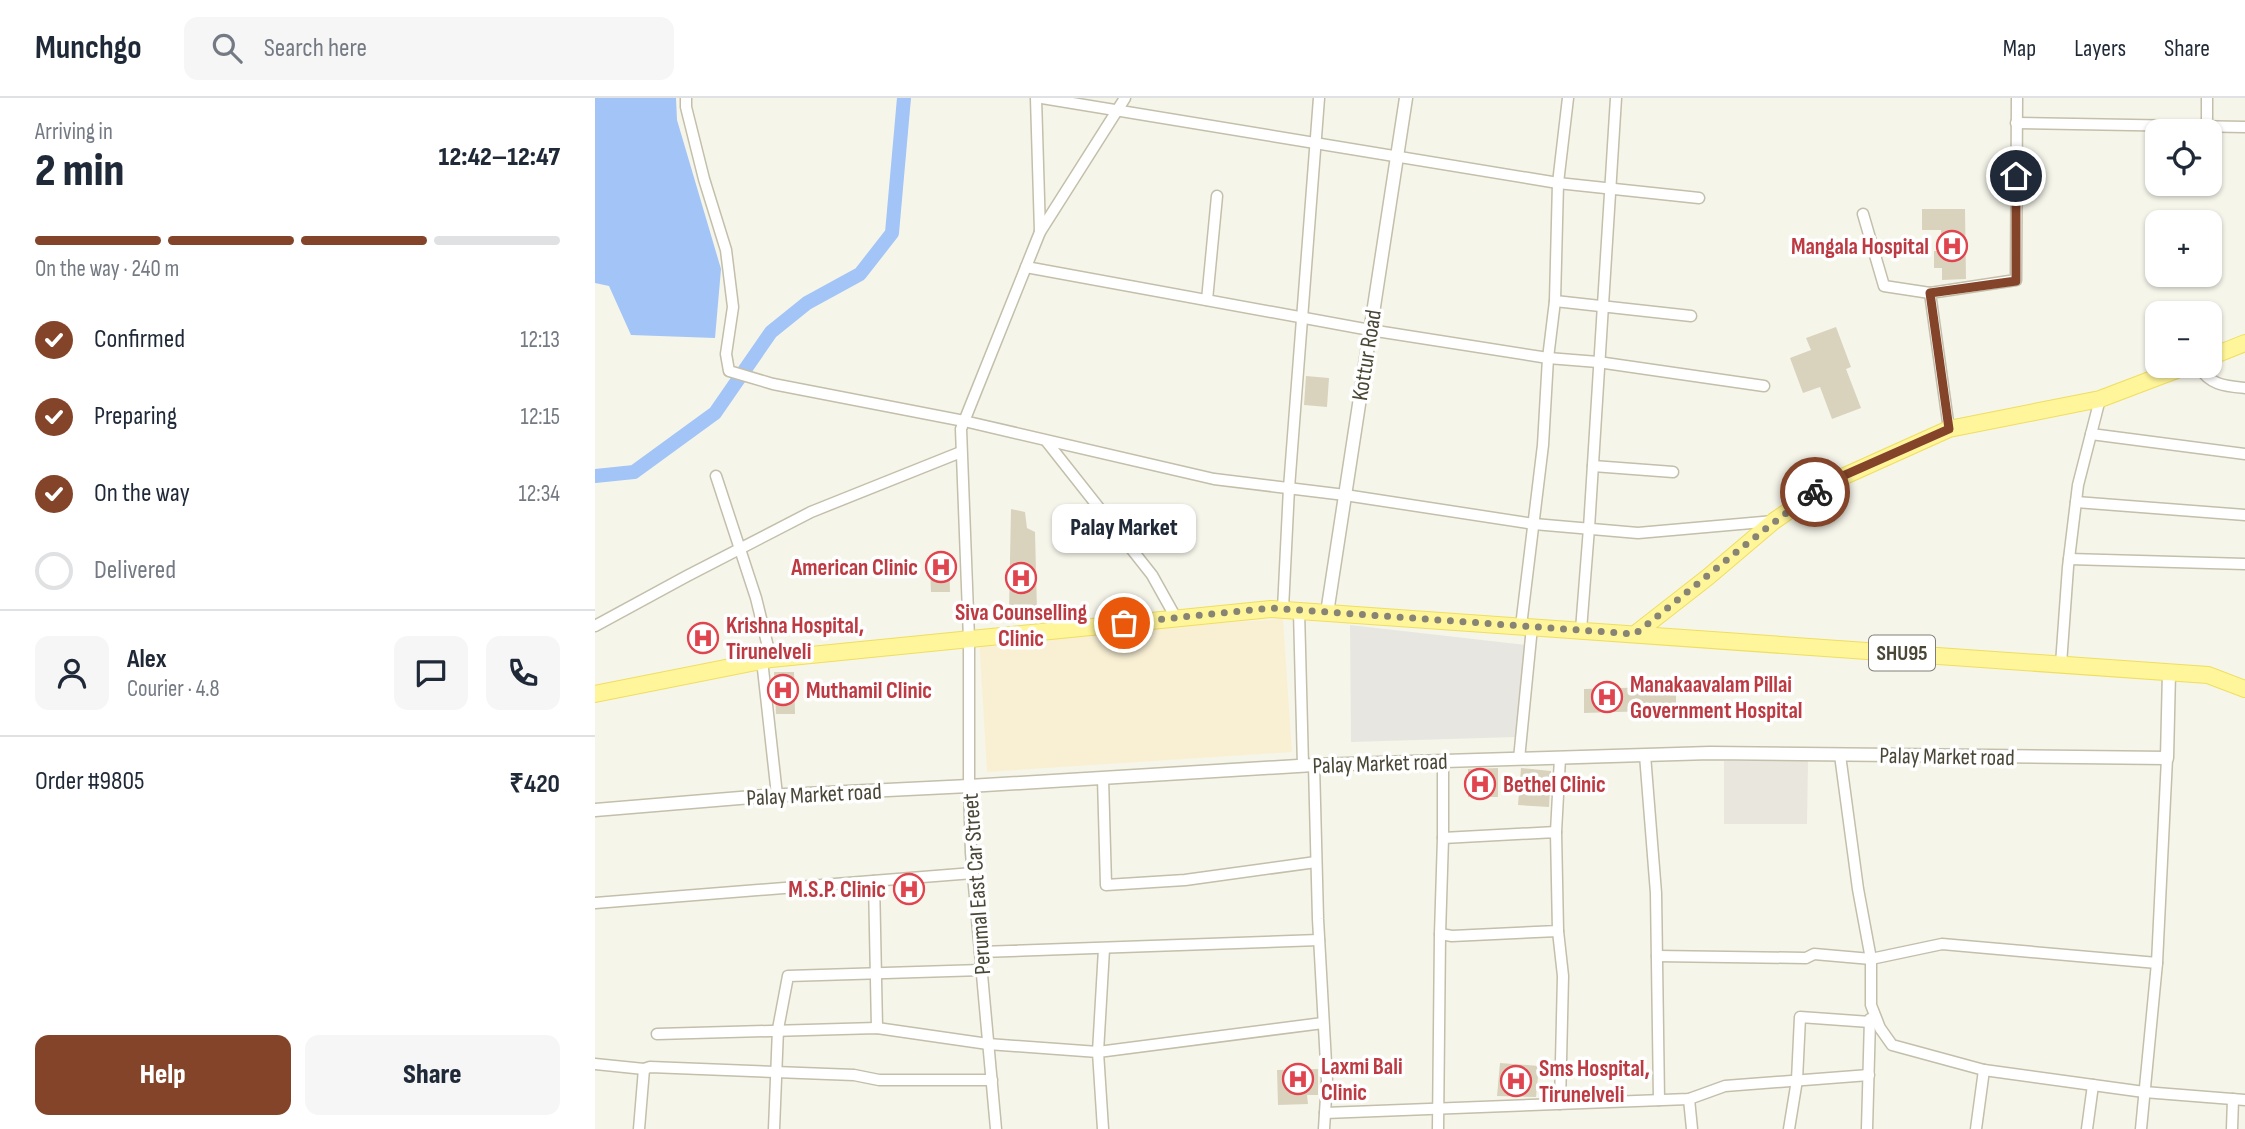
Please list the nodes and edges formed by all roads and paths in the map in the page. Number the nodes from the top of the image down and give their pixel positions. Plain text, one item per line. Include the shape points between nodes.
1 (686, 98) edge
2 (1039, 98) edge
3 (1125, 98) edge
4 (1319, 98) edge
5 (1406, 98) edge
6 (1568, 98) edge
7 (1616, 98) edge
8 (2017, 98) edge
9 (2207, 98) edge
10 (1117, 110) junction
11 (2207, 119) edge
12 (2016, 123) junction
13 (2145, 124) edge
14 (2222, 126) edge
15 (2245, 127) edge
16 (1315, 143) junction
17 (1396, 156) junction
18 (1558, 183) junction
19 (1609, 190) junction
20 (1217, 195) dead end
21 (1699, 198) dead end
22 (1863, 214) dead end
23 (1040, 232) junction
24 (1026, 267) junction
25 (1930, 293) junction
26 (1207, 300) junction
27 (1555, 301) junction
28 (1601, 308) junction
29 (1691, 316) dead end
30 (1303, 317) junction
31 (1370, 330) junction
32 (2245, 343) edge
33 (2222, 352) edge
34 (1548, 358) junction
35 (1598, 362) junction
36 (2155, 378) edge
37 (2207, 378) edge
38 (1764, 386) dead end
39 (2245, 388) edge
40 (2100, 399) junction
41 (964, 421) junction
42 (1949, 429) junction
43 (2091, 434) junction
44 (1047, 442) junction
45 (961, 452) junction
46 (2245, 454) edge
47 (1593, 466) junction
48 (1673, 472) dead end
49 (716, 476) dead end
50 (1289, 488) junction
51 (1345, 495) junction
52 (2076, 502) junction
53 (2245, 515) edge
54 (1774, 521) junction
55 (1534, 524) junction
56 (1589, 528) junction
57 (741, 548) junction
58 (2069, 559) junction
59 (2245, 564) edge
60 (1291, 610) junction
61 (1327, 612) junction
62 (1176, 618) junction
63 (595, 626) edge
64 (1527, 626) junction
65 (1581, 630) junction
66 (1635, 634) junction
67 (969, 639) junction
68 (767, 659) junction
69 (2061, 664) junction
70 (2169, 672) junction
71 (2245, 689) edge
72 (595, 694) edge
73 (1645, 755) junction
74 (1840, 755) junction
75 (1560, 758) junction
76 (2167, 758) junction
77 (1519, 759) junction
78 (1443, 761) junction
79 (1309, 765) junction
80 (1103, 778) junction
81 (969, 786) junction
82 (777, 795) junction
83 (595, 810) edge
84 (1556, 832) junction
85 (1443, 838) junction
86 (1316, 862) junction
87 (973, 873) junction
88 (874, 881) junction
89 (595, 903) edge
90 (1558, 931) junction
91 (1440, 934) junction
92 (1319, 940) junction
93 (1104, 948) junction
94 (980, 952) junction
95 (1657, 956) junction
96 (1871, 959) junction
97 (2157, 963) junction
98 (982, 970) junction
99 (876, 974) junction
100 (1871, 1005) junction
101 (1870, 1022) junction
102 (1323, 1023) junction
103 (877, 1028) junction
104 (778, 1029) junction
105 (657, 1034) dead end
106 (988, 1044) junction
107 (1098, 1052) junction
108 (595, 1065) edge
109 (643, 1069) junction
110 (1984, 1070) junction
111 (776, 1072) junction
112 (1869, 1075) junction
113 (992, 1080) junction
114 (1797, 1080) junction
115 (2093, 1085) junction
116 (2144, 1092) junction
117 (1689, 1099) junction
118 (1659, 1100) junction
119 (2239, 1100) edge
120 (1560, 1104) junction
121 (1438, 1109) junction
122 (1325, 1113) junction
123 (639, 1129) edge
124 (774, 1129) edge
125 (996, 1129) edge
126 (1103, 1129) edge
127 (1324, 1129) edge
128 (1438, 1129) edge
129 (1692, 1129) edge
130 (1789, 1129) edge
131 (1867, 1129) edge
132 (1976, 1129) edge
133 (2087, 1129) edge
134 (2141, 1129) edge
135 (2232, 1129) edge

1 - 41 street via 726,250 733,307 726,354 729,372
2 - 10 street
2 - 23 street
3 - 10 street
4 - 16 street
5 - 17 street, Kottur Road
6 - 18 street
7 - 19 street
8 - 12 street
9 - 11 street
10 - 16 street
10 - 23 street
12 - 13 street
12 - 25 street via 2016,281
14 - 15 street
16 - 17 street
16 - 30 street
17 - 18 street
17 - 31 street, Kottur Road
18 - 19 street
18 - 27 street
19 - 21 street
19 - 28 street
20 - 26 street
22 - 25 street via 1884,286
23 - 24 street, Perumal East Car Street
24 - 26 street
24 - 41 street, Perumal East Car Street
25 - 42 street
26 - 30 street
27 - 28 street
27 - 34 street
28 - 29 street
28 - 35 street
30 - 31 street
30 - 50 street
31 - 34 street
31 - 51 street, Kottur Road
32 - 33 main road
34 - 35 street
34 - 55 street
35 - 38 street
35 - 47 street
36 - 40 main road
37 - 39 street via 2223,386
40 - 42 main road
40 - 43 street
41 - 44 street
41 - 45 street, Perumal East Car Street
42 - 54 main road via 1829,482
43 - 46 street
43 - 52 street
44 - 50 street via 1214,479
44 - 62 street via 1152,575
45 - 57 street via 811,512
45 - 67 street, Perumal East Car Street
47 - 48 street
47 - 56 street
49 - 57 street
50 - 51 street
50 - 60 street
51 - 55 street
51 - 61 street, Kottur Road
52 - 53 street
52 - 58 street
54 - 56 street via 1638,533
54 - 66 main road
55 - 56 street
55 - 64 street
56 - 65 street
57 - 63 street
57 - 68 street via 757,598
58 - 59 street
58 - 69 street
60 - 61 main road, SHU95
60 - 62 main road, SHU95
60 - 79 street
61 - 64 main road, SHU95
62 - 67 main road, SHU95
64 - 65 main road, SHU95
64 - 77 street
65 - 66 main road, SHU95
66 - 69 main road, SHU95
67 - 68 main road, SHU95
67 - 81 street, Perumal East Car Street
68 - 72 main road, SHU95
68 - 82 street
69 - 70 main road, SHU95
70 - 71 main road, SHU95 via 2207,674
70 - 76 street
73 - 74 street, Palay Market road
73 - 75 street, Palay Market road
73 - 95 street
74 - 76 street, Palay Market road
74 - 96 street
75 - 77 street, Palay Market road
75 - 84 street
76 - 97 street
77 - 78 street, Palay Market road
78 - 79 street, Palay Market road
78 - 85 street
79 - 80 street, Palay Market road
79 - 86 street
80 - 81 street, Palay Market road
80 - 86 street via 1106,885 1185,880
81 - 82 street, Palay Market road
81 - 87 street, Perumal East Car Street
82 - 83 street, Palay Market road
84 - 85 street
84 - 90 street
85 - 91 street
86 - 92 street
87 - 88 street
87 - 94 street, Perumal East Car Street
88 - 89 street
88 - 99 street
90 - 91 street
90 - 120 street via 1563,976
91 - 121 street
92 - 93 street
92 - 102 street
93 - 94 street
93 - 107 street
94 - 98 street, Perumal East Car Street
95 - 96 street via 1806,958 1814,954
95 - 118 street
96 - 97 street via 1942,944
96 - 100 street
97 - 116 street
98 - 99 street
98 - 106 street, Perumal East Car Street
99 - 103 street
99 - 104 street via 788,976
100 - 101 street
100 - 110 street via 1892,1045
101 - 112 street
101 - 114 street via 1800,1017
102 - 107 street
102 - 122 street
103 - 104 street
103 - 106 street
104 - 105 street
104 - 111 street
106 - 107 street
106 - 113 street, Perumal East Car Street
107 - 126 street
108 - 109 street
109 - 111 street
109 - 123 street
110 - 115 street
110 - 132 street
111 - 113 street via 879,1080
111 - 124 street
112 - 114 street
112 - 131 street
113 - 125 street, Perumal East Car Street
114 - 117 street via 1725,1086
114 - 130 street
115 - 116 street
115 - 133 street
116 - 119 street
116 - 134 street
117 - 118 street
117 - 129 street
118 - 120 street
119 - 135 street
120 - 121 street
121 - 122 street
121 - 128 street
122 - 127 street

